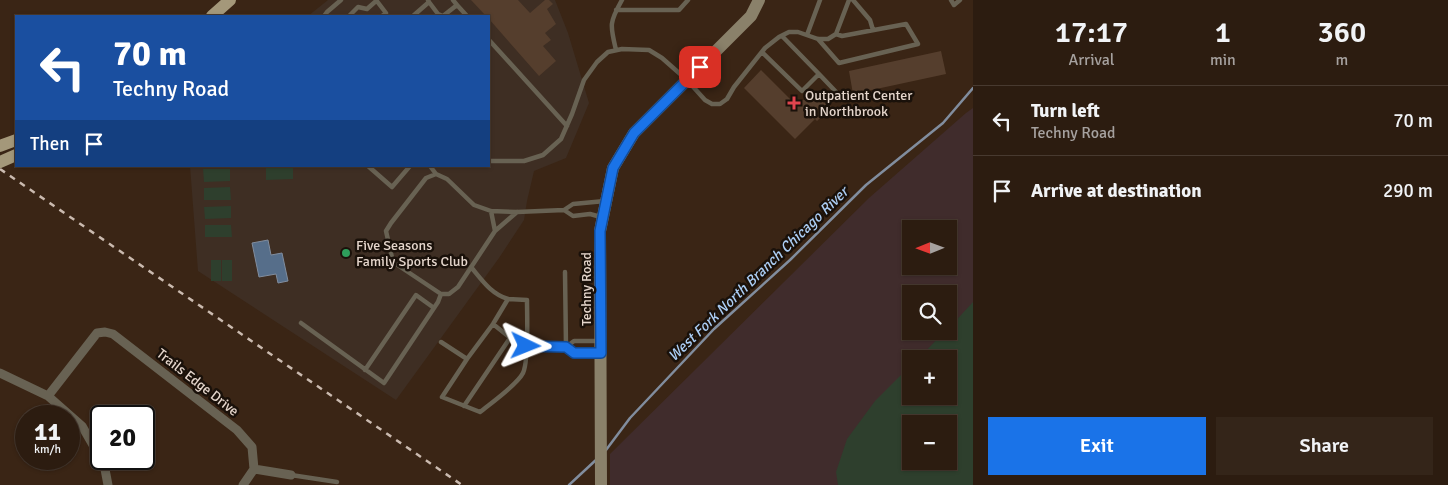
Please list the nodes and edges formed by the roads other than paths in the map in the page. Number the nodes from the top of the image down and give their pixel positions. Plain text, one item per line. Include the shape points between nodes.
1 (230, 0) edge
2 (341, 0) edge
3 (453, 0) edge
4 (622, 0) edge
5 (688, 0) edge
6 (759, 0) edge
7 (820, 0) edge
8 (849, 0) edge
9 (853, 0) edge
10 (951, 0) edge
11 (960, 0) edge
12 (376, 1) edge
13 (428, 1) edge
14 (457, 5) junction
15 (616, 10) junction
16 (213, 15) edge
17 (325, 15) edge
18 (350, 15) edge
19 (383, 15) edge
20 (414, 15) edge
21 (440, 15) edge
22 (444, 15) edge
23 (466, 15) edge
24 (872, 30) junction
25 (836, 34) junction
26 (807, 35) junction
27 (782, 36) junction
28 (818, 39) junction
29 (490, 41) edge
30 (616, 50) junction
31 (762, 52) junction
32 (818, 74) junction
33 (687, 80) junction
34 (839, 95) dead end
35 (567, 126) junction
36 (15, 140) edge
37 (0, 146) edge
38 (15, 155) edge
39 (490, 161) edge
40 (0, 162) edge
41 (369, 167) edge
42 (409, 167) edge
43 (431, 167) edge
44 (436, 174) junction
45 (606, 201) junction
46 (564, 210) junction
47 (491, 211) junction
48 (517, 212) junction
49 (603, 218) junction
50 (494, 231) junction
51 (471, 266) junction
52 (565, 272) dead end
53 (441, 294) junction
54 (508, 300) junction
55 (434, 308) junction
56 (301, 323) dead end
57 (493, 324) junction
58 (510, 338) junction
59 (441, 342) dead end
60 (526, 346) junction
61 (566, 347) junction
62 (601, 347) junction
63 (467, 359) junction
64 (365, 370) junction
65 (0, 373) edge
66 (48, 396) junction
67 (464, 406) junction
68 (254, 469) junction
69 (291, 475) joint
70 (337, 482) dead end
71 (108, 485) edge
72 (243, 485) edge
73 (601, 485) edge

1 - 16 main road
2 - 17 lane
3 - 14 lane
4 - 15 lane
5 - 15 lane via 679,10
6 - 33 main road, Techny Road via 751,16
7 - 26 lane
8 - 25 lane
9 - 24 lane via 870,20
10 - 11 lane via 954,5
12 - 18 lane via 367,9 358,7
12 - 19 lane via 386,12
13 - 20 lane
13 - 21 lane
14 - 22 lane
14 - 23 lane
15 - 30 lane via 612,16 612,30
24 - 25 lane via 842,36
24 - 28 lane via 906,24 918,44 839,63
25 - 28 lane via 828,39
26 - 27 lane via 789,32
26 - 28 lane
27 - 31 lane
27 - 32 lane
29 - 35 lane
30 - 33 lane via 649,50
30 - 35 lane via 608,52 597,62 584,80
31 - 32 lane via 802,91
31 - 33 lane via 720,104 704,100
32 - 34 lane
33 - 45 main road, Techny Road via 634,133 613,168
35 - 39 lane via 561,139 542,156 524,161
36 - 37 main road
38 - 40 main road
41 - 42 lane via 392,187
43 - 44 lane
44 - 47 lane via 447,179 474,204
44 - 53 lane via 426,178 386,231 393,262
45 - 46 lane via 573,204
45 - 49 main road, Techny Road
46 - 48 lane
46 - 49 lane via 573,216 590,214
47 - 48 lane
47 - 50 lane
48 - 50 lane
49 - 62 main road, Techny Road via 600,231
50 - 51 lane
51 - 53 lane via 458,287 449,294
51 - 54 lane via 498,296
52 - 61 lane
53 - 55 lane
54 - 57 lane
54 - 60 lane via 527,300
55 - 64 lane via 416,295
55 - 64 lane via 384,383
56 - 64 lane
57 - 58 lane
57 - 63 lane
58 - 60 lane
58 - 67 lane
59 - 63 lane
60 - 61 lane
60 - 67 lane via 523,374 513,384 480,412
61 - 62 lane via 574,341
61 - 62 lane via 574,353
62 - 73 main road, Techny Road
63 - 67 lane via 442,397
65 - 66 street
66 - 68 street, Trails Edge Drive via 97,333 113,334 236,430 252,447
66 - 71 street via 82,426 104,464
68 - 69 street
68 - 72 street
69 - 70 lane

